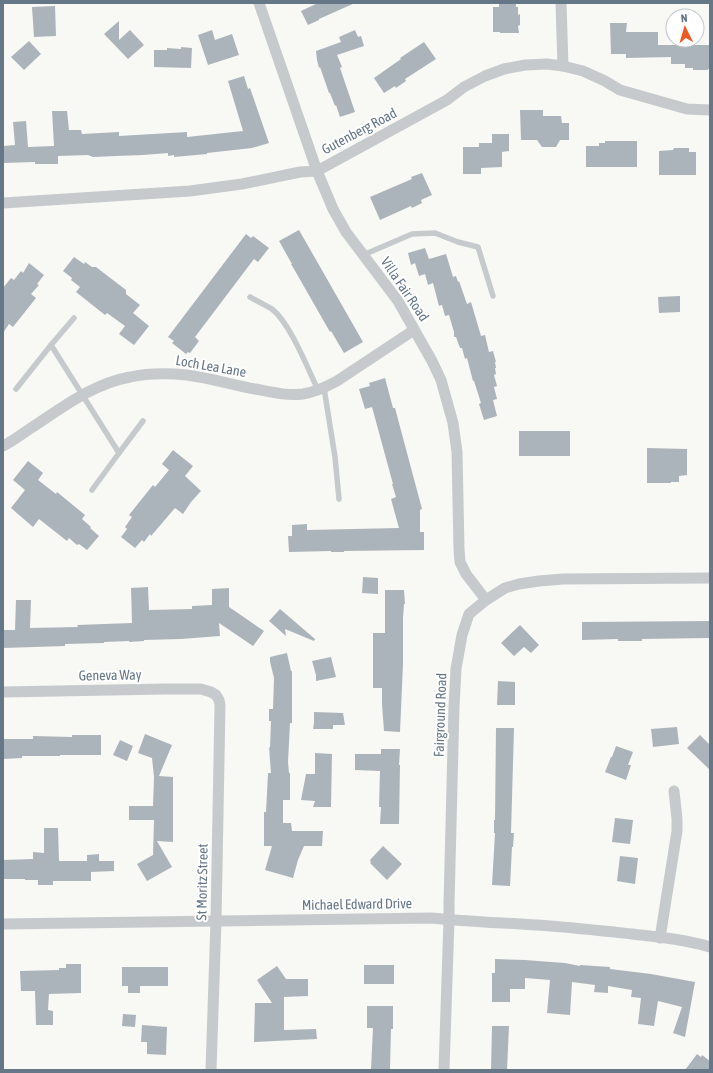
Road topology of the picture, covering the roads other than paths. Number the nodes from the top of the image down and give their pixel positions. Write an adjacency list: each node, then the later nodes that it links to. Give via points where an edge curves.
1 (259, 3): 5 (street, Villa Fair Road)
2 (561, 3): 3 (street)
3 (563, 66): 4 (street, Gutenberg Road, via 583,71 620,90 688,109); 5 (street, Gutenberg Road, via 525,65 485,76 448,100)
4 (710, 110)
5 (317, 170): 6 (street, Gutenberg Road, via 190,191); 7 (street, Villa Fair Road, via 333,209)
6 (3, 203)
7 (362, 256): 8 (lane, via 412,234 435,233 478,247); 11 (street, Villa Fair Road, via 398,302)
8 (492, 296)
9 (250, 297): 14 (lane, via 273,310 284,323)
10 (74, 318): 12 (lane)
11 (414, 330): 14 (street, Loch Lea Lane); 22 (street, Villa Fair Road, via 441,380 453,423 457,452 460,562)
12 (51, 345): 13 (lane); 15 (lane)
13 (16, 389)
14 (321, 389): 15 (street, Loch Lea Lane, via 303,394 283,395 187,375 164,374 114,380); 20 (lane, via 335,457)
15 (82, 395): 17 (street, Loch Lea Lane); 18 (lane)
16 (143, 421): 18 (lane)
17 (3, 446)
18 (119, 453): 19 (lane)
19 (92, 490)
20 (339, 500)
21 (710, 578): 22 (street, Fairground Road, via 539,581 505,588)
22 (486, 600): 26 (street, Fairground Road, via 469,614 456,669)
23 (3, 692): 24 (street, Geneva Way, via 201,689)
24 (216, 695): 27 (street, St Moritz Street, via 220,705)
25 (674, 791): 29 (street, via 677,831)
26 (449, 920): 27 (street, Michael Edward Drive, via 431,918); 29 (street, Michael Edward Drive, via 550,926); 32 (street, Fairground Road)
27 (216, 922): 28 (street, Michael Edward Drive); 31 (street, St Moritz Street)
28 (3, 924)
29 (660, 938): 30 (street, Michael Edward Drive)
30 (710, 947)
31 (211, 1070)
32 (444, 1070)

